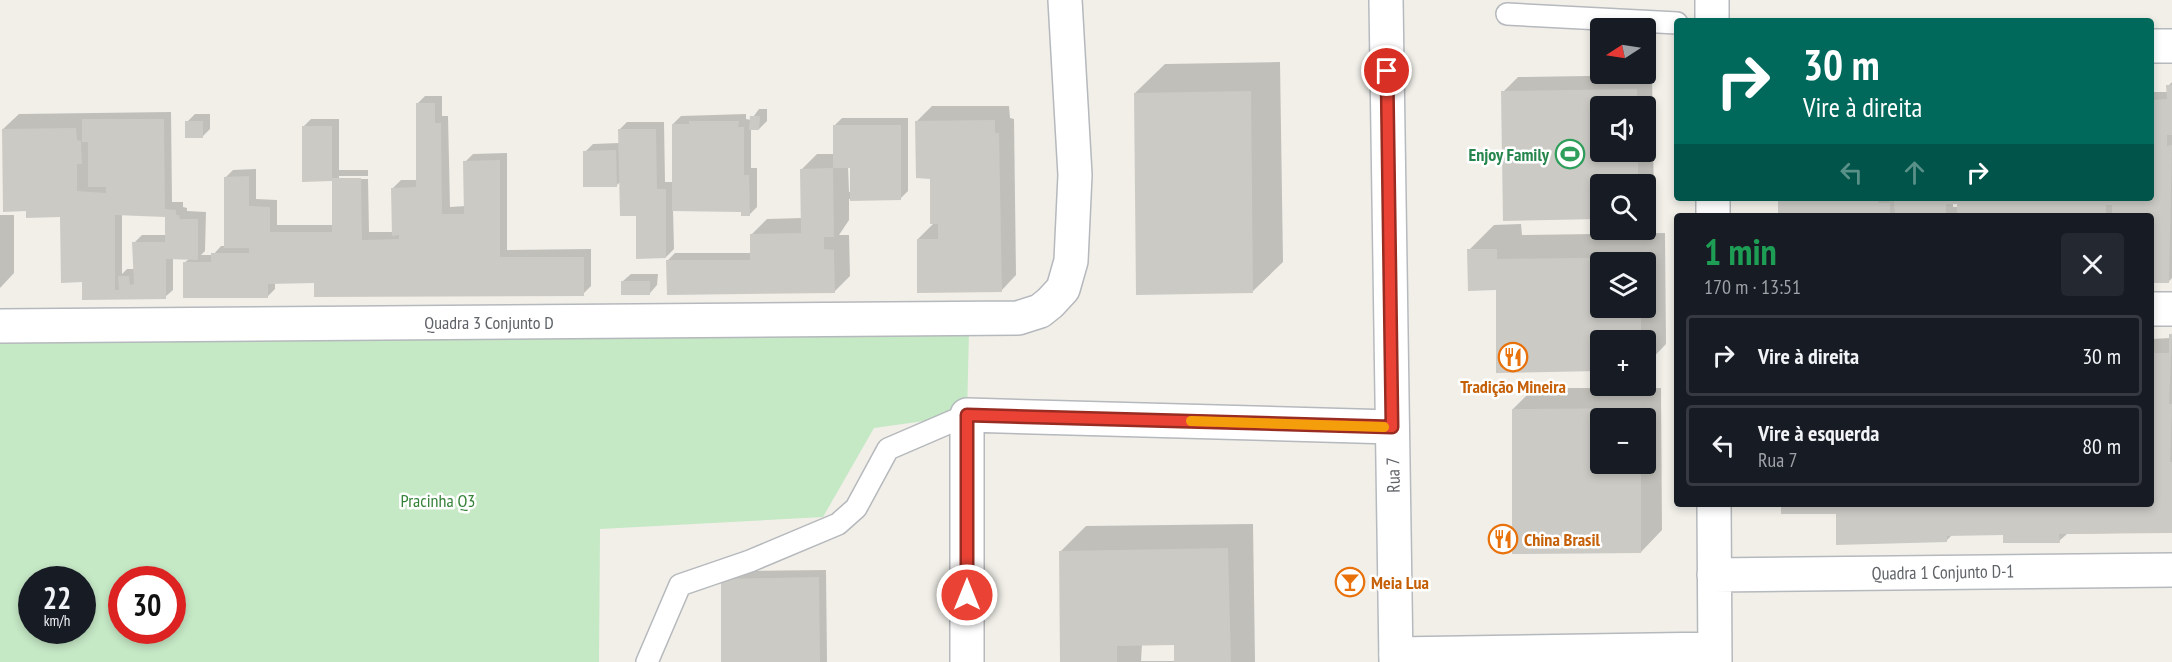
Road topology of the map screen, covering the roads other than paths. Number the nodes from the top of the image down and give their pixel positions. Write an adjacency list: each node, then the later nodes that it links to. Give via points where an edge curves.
1 (1065, 0): 11 (street, Quadra 3 Conjunto D, via 1075,175 1071,261 1063,289 1040,311 1018,318)
2 (1386, 0): 13 (street, Rua 7)
3 (1712, 0): 5 (street)
4 (1507, 14): 6 (lane)
5 (1712, 18)
6 (1674, 23)
7 (2154, 46): 8 (street)
8 (2172, 46)
9 (2154, 309): 10 (street)
10 (2172, 309)
11 (0, 326)
12 (967, 415): 13 (street); 19 (lane, via 888,449 856,508 838,524 680,585); 20 (street)
13 (1392, 427): 18 (street, Rua 7)
14 (1714, 507): 16 (street)
15 (2172, 570): 16 (street, Quadra 1 Conjunto D-1)
16 (1714, 575): 17 (street)
17 (1715, 656): 18 (street)
18 (1396, 658)
19 (648, 662)
20 (967, 662)

